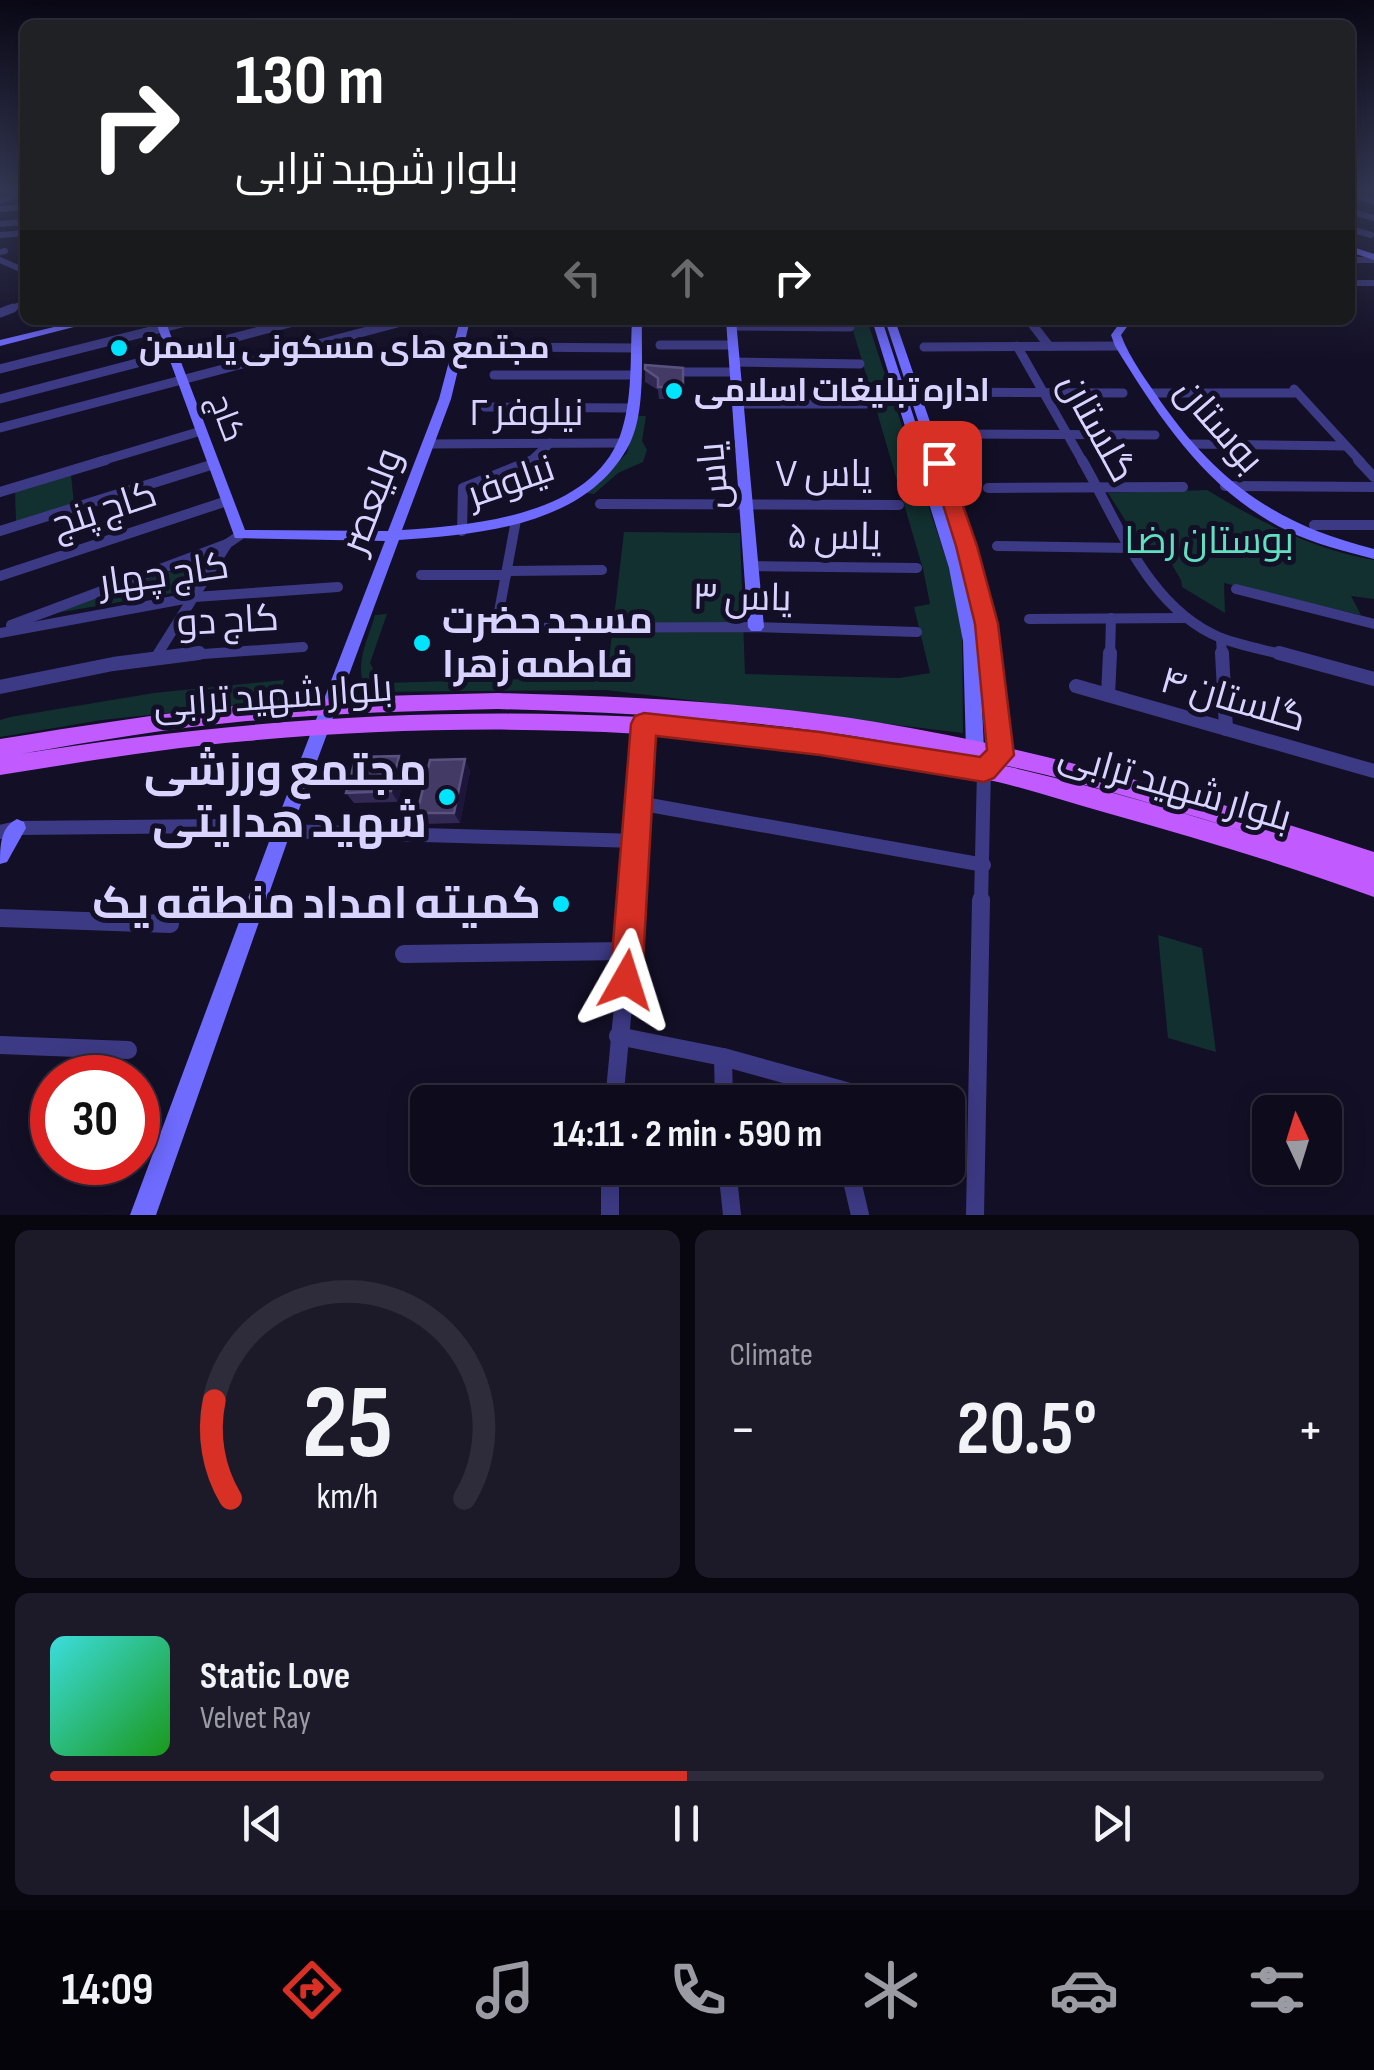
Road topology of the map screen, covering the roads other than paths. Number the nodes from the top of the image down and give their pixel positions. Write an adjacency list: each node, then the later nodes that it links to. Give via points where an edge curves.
1 (57, 325): 16 (street)
2 (72, 325): 16 (street)
3 (158, 325): 28 (street)
4 (162, 325): 25 (street, کاج)
5 (282, 325): 25 (street)
6 (389, 325): 32 (street)
7 (464, 325): 49 (street, ولیعصر)
8 (637, 325): 24 (street, نیلوفر)
9 (731, 325): 17 (street, یاس)
10 (802, 325): 15 (street)
11 (879, 325): 44 (street)
12 (892, 325): 44 (street)
13 (1033, 325): 20 (street)
14 (1122, 325): 21 (street)
15 (850, 327)
16 (0, 340)
17 (733, 344): 18 (street); 27 (street, یاس)
18 (660, 345)
19 (1017, 346): 20 (street); 23 (street); 34 (street, گلستان)
20 (1048, 346): 21 (street)
21 (1120, 346): 36 (street, بوستان)
22 (503, 347): 24 (street)
23 (924, 347)
24 (636, 348): 30 (street, نیلوفر)
25 (172, 354): 32 (street, کاج); 37 (street)
26 (860, 364): 27 (street)
27 (735, 367): 29 (street); 38 (street, یاس)
28 (0, 369)
29 (655, 372)
30 (633, 375): 31 (street); 41 (street, نیلوفر)
31 (494, 376)
32 (182, 381): 42 (street); 43 (street, کاج)
33 (947, 392): 34 (street)
34 (1043, 392): 35 (street); 45 (street, گلستان)
35 (1123, 393)
36 (1151, 393): 50 (street, بوستان); 51 (street, via 1294,390)
37 (0, 398)
38 (738, 404): 39 (street); 62 (street, یاس)
39 (871, 404)
40 (485, 408): 41 (street)
41 (631, 408): 48 (street, نیلوفر)
42 (0, 428)
43 (201, 431): 52 (street, کاج); 59 (street)
44 (929, 435): 45 (street); 102 (street); 102 (street, via 983,608 993,665)
45 (1067, 435): 46 (street); 58 (street, گلستان)
46 (1155, 435)
47 (550, 443): 48 (street, نیلوفر ۲); 49 (street, نیلوفر ۲); 68 (street, via 520,468 463,488)
48 (624, 443): 64 (street, نیلوفر, via 609,466 573,496)
49 (429, 444): 70 (street, ولیعصر)
50 (1189, 444): 51 (street); 54 (street, بوستان)
51 (1346, 446): 53 (street)
52 (214, 464): 60 (street, کاج); 67 (street)
53 (1374, 476)
54 (1225, 486): 56 (street); 74 (street, بوستان, via 1285,525)
55 (1183, 487): 58 (street)
56 (1374, 487)
57 (988, 488): 58 (street)
58 (1097, 489): 73 (street, گلستان)
59 (0, 492)
60 (228, 500): 69 (street, کاج); 80 (street, کاج پنج)
61 (600, 504): 62 (street, یاس ۷)
62 (746, 504): 63 (street, یاس ۷); 75 (street, یاس)
63 (900, 505)
64 (516, 520): 68 (street, نیلوفر); 78 (street, یاس ۳)
65 (1314, 525): 66 (street)
66 (1374, 525)
67 (0, 531)
68 (462, 531): 70 (street, نیلوفر)
69 (240, 535): 70 (street); 71 (street)
70 (392, 535): 98 (street, ولیعصر)
71 (227, 544): 83 (street); 89 (street)
72 (997, 546): 73 (street)
73 (1130, 548): 85 (street, گلستان, via 1160,597)
74 (1374, 554)
75 (751, 566): 76 (street, یاس ۵); 88 (street, یاس)
76 (917, 568)
77 (602, 570): 78 (street)
78 (507, 573): 79 (street); 88 (street, یاس ۳, via 496,628)
79 (421, 574)
80 (0, 576)
81 (338, 587): 83 (street, کاج چهار)
82 (1236, 589): 87 (street)
83 (194, 596): 89 (street, کاج چهار); 93 (street)
84 (1111, 618): 85 (street); 86 (street); 97 (street)
85 (1185, 618): 91 (street, گلستان)
86 (1029, 619)
87 (1374, 624)
88 (756, 627): 90 (street, یاس ۳)
89 (0, 631)
90 (917, 632)
91 (1220, 638): 94 (street, گلستان); 100 (street)
92 (302, 646): 93 (street, کاج دو)
93 (157, 655): 96 (street, کاج دو)
94 (1374, 679)
95 (1076, 686): 97 (street, گلستان ۴)
96 (0, 687)
97 (1108, 695): 100 (street, گلستان ۴)
98 (329, 714): 99 (main road, بلوار شهید ترابی); 101 (main road, بلوار شهید ترابی, via 174,720); 102 (main road, بلوار شهید ترابی, via 575,703 662,708 824,726); 103 (main road, بلوار شهید ترابی); 108 (street, ولیعصر)
99 (644, 724): 102 (main road, بلوار شهید ترابی); 105 (street)
100 (1226, 729): 104 (street, گلستان ۴)
101 (0, 748)
102 (987, 758): 111 (main road, بلوار شهید ترابی, via 1213,812); 112 (street); 113 (main road, بلوار شهید ترابی)
103 (0, 766)
104 (1374, 771)
105 (638, 803): 109 (street); 112 (street)
106 (222, 826): 107 (street)
107 (8, 830): 110 (street)
108 (282, 831): 109 (street); 128 (street, ولیعصر)
109 (637, 841): 116 (street)
110 (0, 855)
111 (1374, 863)
112 (984, 865): 132 (street)
113 (1374, 885)
114 (0, 918): 115 (street)
115 (170, 924)
116 (630, 952): 117 (street); 118 (street)
117 (404, 954)
118 (618, 1036): 121 (street); 122 (street)
119 (0, 1046): 120 (street)
120 (128, 1050)
121 (723, 1057): 123 (street); 124 (street)
122 (615, 1085)
123 (724, 1085)
124 (807, 1085)
125 (610, 1185): 129 (street)
126 (729, 1185): 130 (street)
127 (853, 1185): 131 (street)
128 (143, 1215)
129 (610, 1215)
130 (732, 1215)
131 (860, 1215)
132 (974, 1215)

